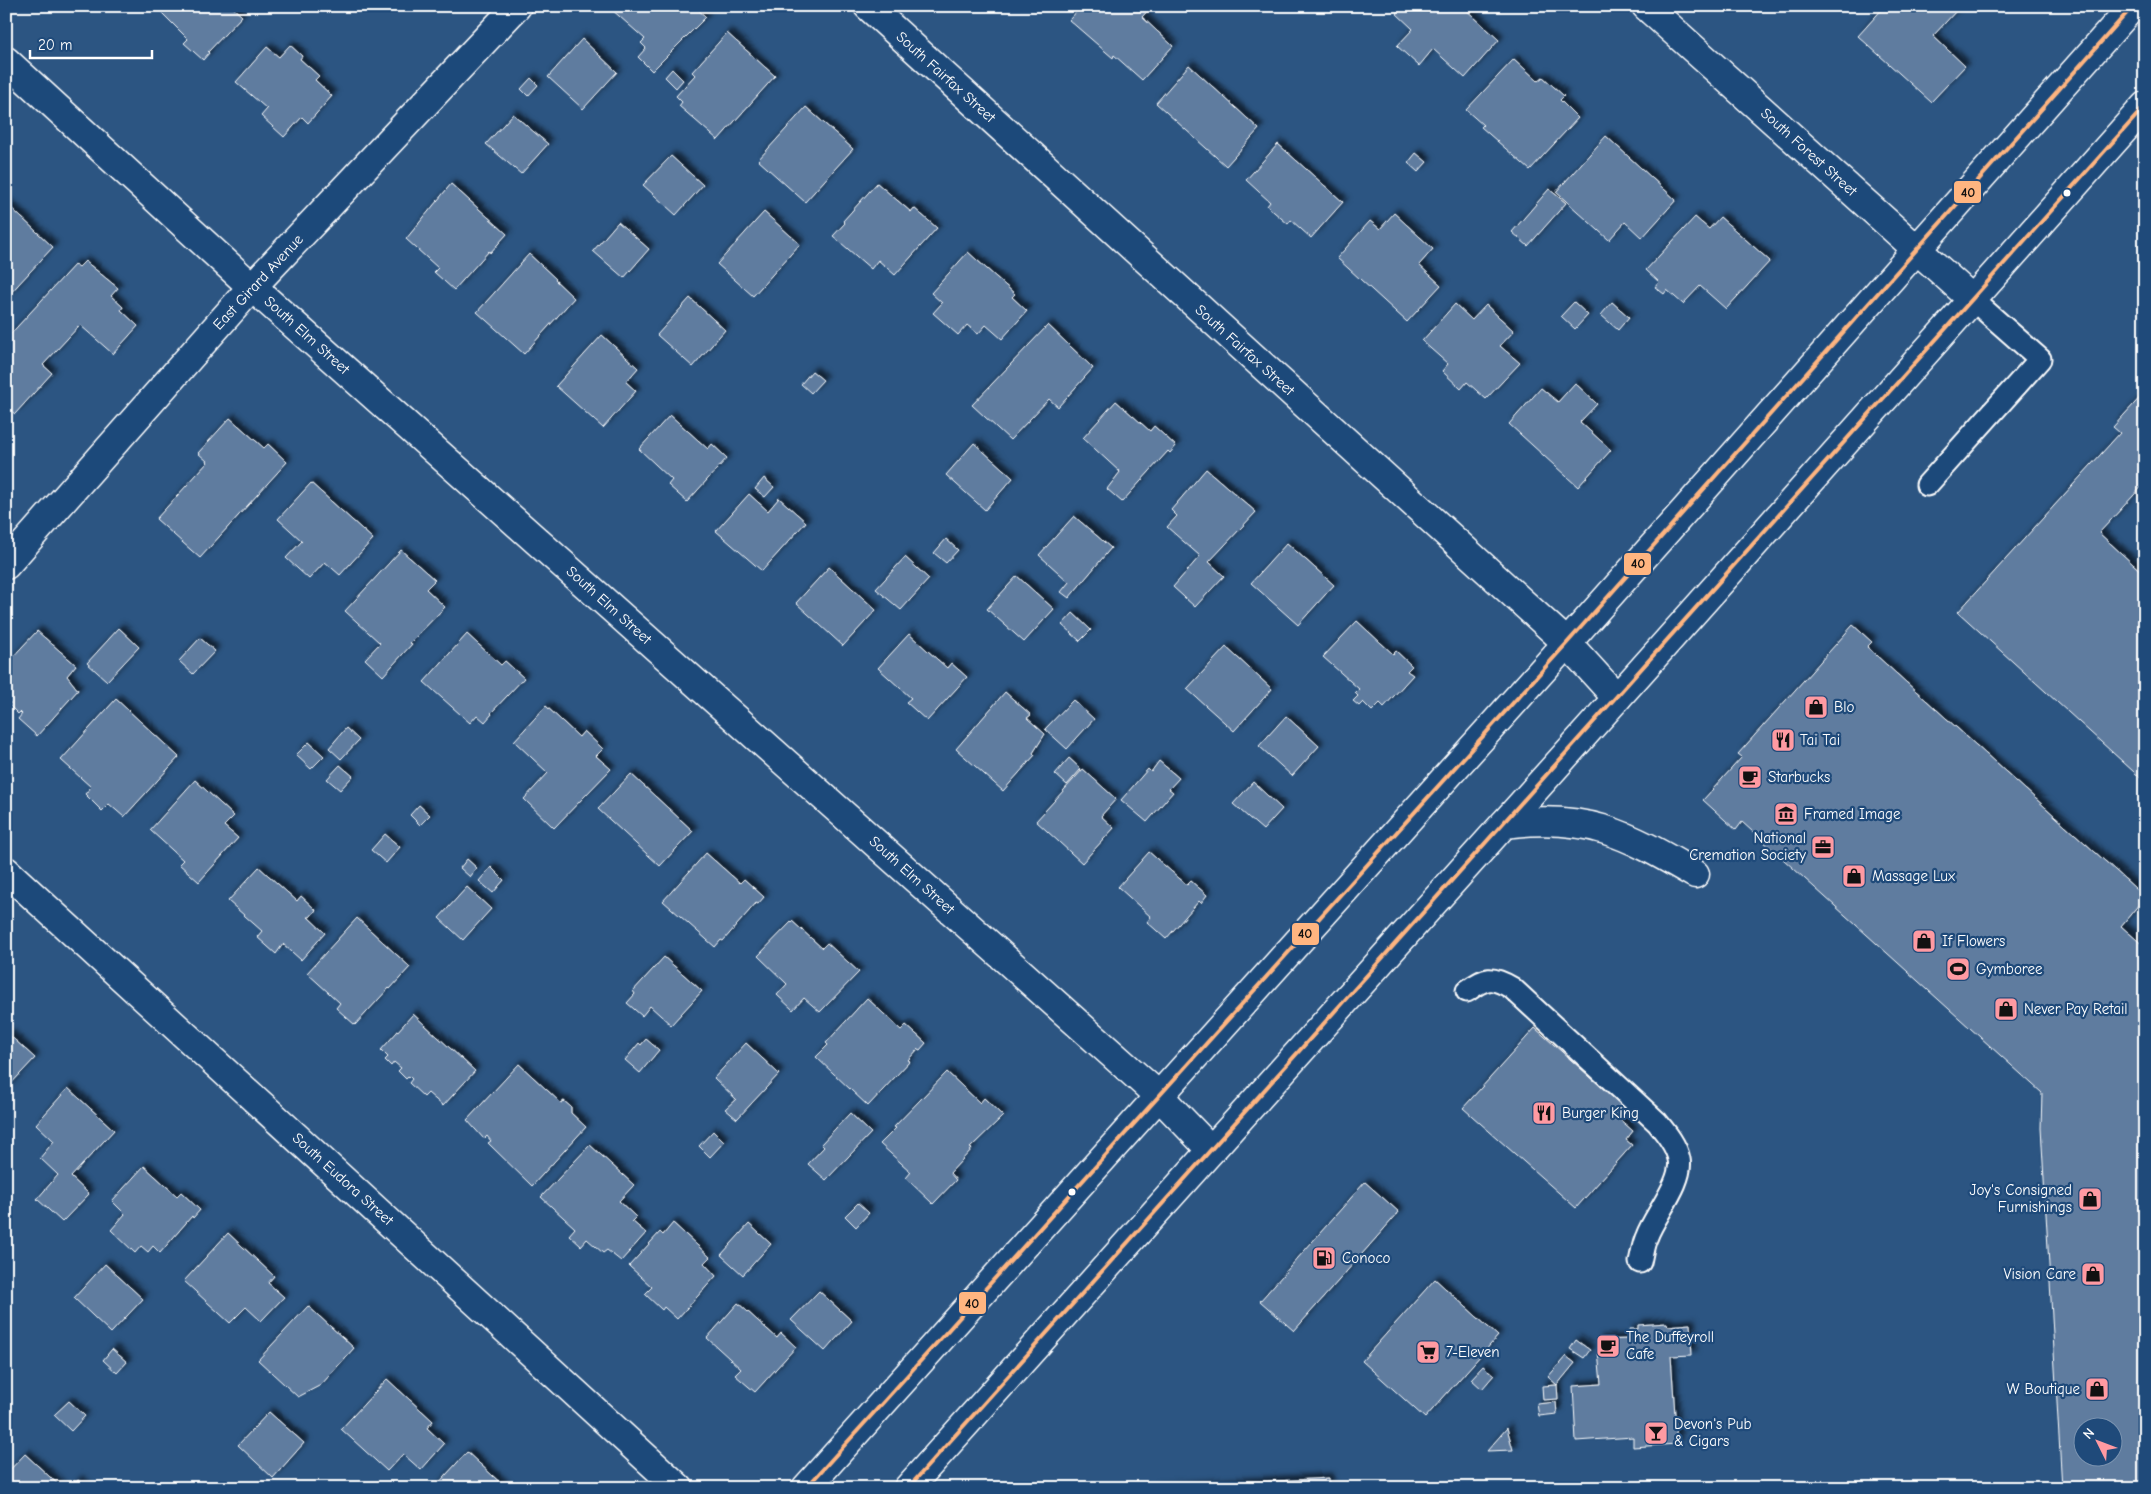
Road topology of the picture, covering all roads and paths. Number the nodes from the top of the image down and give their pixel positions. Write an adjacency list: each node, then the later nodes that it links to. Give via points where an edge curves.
1 (517, 6): 8 (main road, East Girard Avenue)
2 (868, 6): 12 (main road, South Fairfax Street)
3 (1646, 6): 7 (main road, South Forest Street)
4 (2133, 6): 7 (main road)
5 (6, 61): 8 (main road, South Elm Street)
6 (2145, 106): 9 (main road)
7 (1918, 249): 9 (main road, South Forest Street); 12 (main road)
8 (252, 286): 11 (main road, East Girard Avenue); 18 (main road, South Elm Street)
9 (1972, 299): 10 (lane, via 2040,359); 13 (main road)
10 (1926, 485)
11 (6, 565)
12 (1567, 643): 13 (main road, South Fairfax Street); 18 (main road)
13 (1617, 698): 14 (main road)
14 (1504, 824): 16 (main road, via 1536,820 1589,824 1646,845); 19 (main road)
15 (6, 871): 21 (main road, South Eudora Street)
16 (1695, 874)
17 (1467, 991): 20 (lane, via 1478,982 1490,979 1512,988 1658,1122 1670,1138 1680,1160 1678,1172 1665,1204 1646,1236)
18 (1159, 1096): 19 (main road, South Elm Street); 22 (main road)
19 (1211, 1150): 23 (main road)
20 (1640, 1262)
21 (680, 1488)
22 (806, 1488)
23 (908, 1488)

